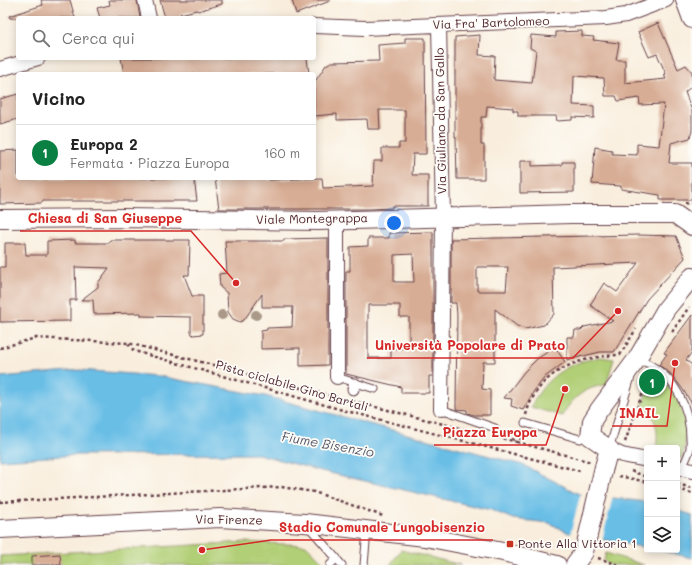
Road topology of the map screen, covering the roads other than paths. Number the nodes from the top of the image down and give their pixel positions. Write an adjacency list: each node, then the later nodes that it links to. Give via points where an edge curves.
1 (145, 0): 4 (street)
2 (666, 0): 6 (street, Via Fra' Bartolomeo, via 626,15 606,18)
3 (685, 0): 5 (street)
4 (149, 16)
5 (692, 19)
6 (439, 25): 7 (street, Via Fra' Bartolomeo, via 365,28); 10 (street, Via Giuliano da San Gallo)
7 (316, 26)
8 (31, 60): 9 (street)
9 (0, 69)
10 (443, 217): 12 (street, Viale Montegrappa); 13 (street, Viale Montegrappa, via 675,214); 20 (street, Via Giuliano da San Gallo)
11 (0, 219): 12 (street, Viale Montegrappa)
12 (337, 220): 18 (street)
13 (692, 226)
14 (692, 277): 16 (street)
15 (692, 288): 16 (lane)
16 (666, 310): 17 (street, via 644,330)
17 (645, 363): 23 (street, via 596,414); 24 (lane); 26 (lane, via 668,378 685,402 690,416 690,449)
18 (337, 377): 19 (lane, via 354,386)
19 (375, 389)
20 (441, 409): 22 (lane)
21 (525, 423): 23 (lane)
22 (495, 428)
23 (585, 438): 24 (street); 27 (street, via 597,461)
24 (615, 452): 25 (street); 27 (street, bridge)
25 (644, 459)
26 (684, 469)
27 (595, 503): 33 (street, bridge)
28 (305, 523): 29 (street, Via Firenze, via 220,518); 30 (street, Via Firenze); 32 (lane)
29 (0, 529)
30 (367, 530): 31 (street, Via Firenze, via 425,537); 36 (lane)
31 (503, 552): 37 (street, Via Firenze); 38 (street, Via Firenze)
32 (337, 558): 34 (lane); 35 (lane)
33 (582, 561)
34 (330, 565)
35 (342, 565)
36 (364, 565)
37 (524, 565)
38 (557, 565)

